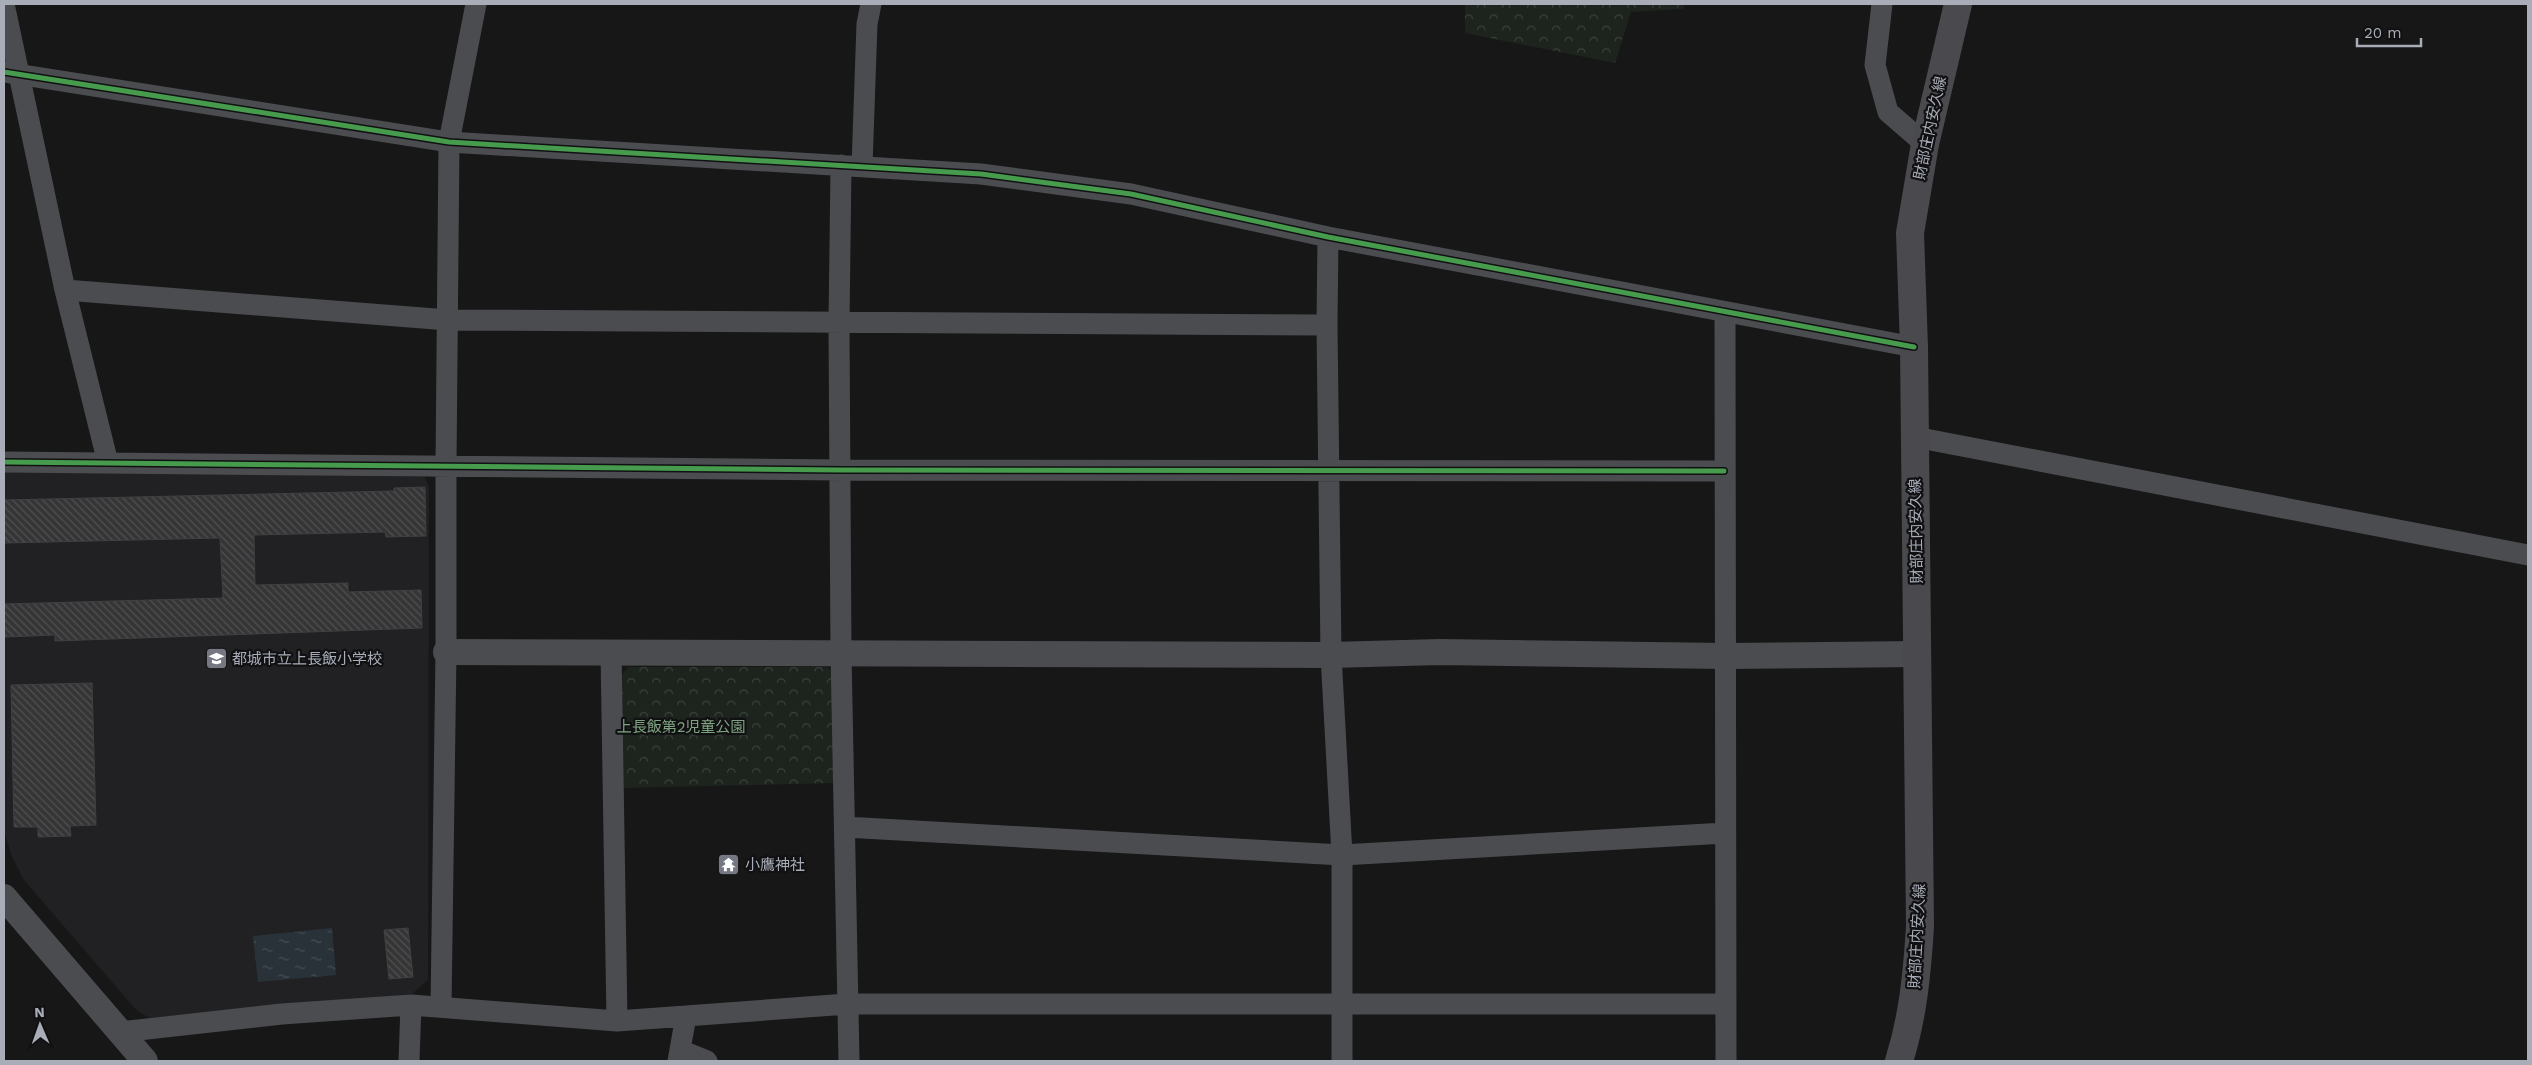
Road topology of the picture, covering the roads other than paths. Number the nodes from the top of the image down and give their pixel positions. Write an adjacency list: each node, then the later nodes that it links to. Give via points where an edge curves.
1 (4, 4): 6 (street)
2 (476, 4): 7 (street)
3 (871, 4): 9 (street)
4 (1882, 4): 8 (street, via 1875,65 1888,112)
5 (1958, 4): 8 (main road, 財部庄内安久線)
6 (11, 73): 7 (street); 11 (street)
7 (450, 142): 9 (street); 13 (street)
8 (1925, 144): 16 (main road, 財部庄内安久線, via 1910,233)
9 (852, 165): 10 (street, via 981,174 1132,194); 14 (street)
10 (1328, 237): 12 (street); 15 (street)
11 (65, 290): 13 (street); 19 (street)
12 (1725, 313): 16 (street); 23 (street)
13 (448, 320): 14 (street); 20 (street)
14 (839, 324): 15 (street); 21 (street)
15 (1327, 325): 22 (street)
16 (1914, 347): 17 (main road, 財部庄内安久線)
17 (1915, 437): 24 (street); 29 (main road, 財部庄内安久線)
18 (4, 462): 19 (street)
19 (108, 463): 20 (street)
20 (446, 466): 21 (street); 26 (street)
21 (841, 470): 22 (street); 27 (street)
22 (1330, 470): 23 (street); 28 (street)
23 (1724, 471): 30 (street)
24 (2528, 556)
25 (610, 651): 26 (street); 27 (street); 41 (street)
26 (446, 652): 39 (street)
27 (841, 653): 28 (street); 31 (street)
28 (1331, 654): 30 (street, via 1440,652); 33 (street)
29 (1918, 654): 30 (street); 50 (main road, 財部庄内安久線, via 1920,928 1915,990)
30 (1724, 656): 32 (street)
31 (845, 827): 33 (street); 35 (street)
32 (1725, 833): 33 (street); 36 (street)
33 (1342, 855): 38 (street)
34 (4, 897): 42 (street)
35 (847, 1004): 38 (street); 40 (street); 47 (street)
36 (1726, 1004): 38 (street); 49 (street)
37 (411, 1005): 39 (street); 42 (street, via 282,1014); 45 (street)
38 (1343, 1006): 48 (street)
39 (441, 1007): 41 (street)
40 (686, 1016): 41 (street); 43 (street)
41 (616, 1021)
42 (120, 1032): 44 (street)
43 (679, 1055): 46 (street)
44 (145, 1061)
45 (409, 1061)
46 (706, 1061)
47 (848, 1061)
48 (1342, 1061)
49 (1726, 1061)
50 (1899, 1061)

